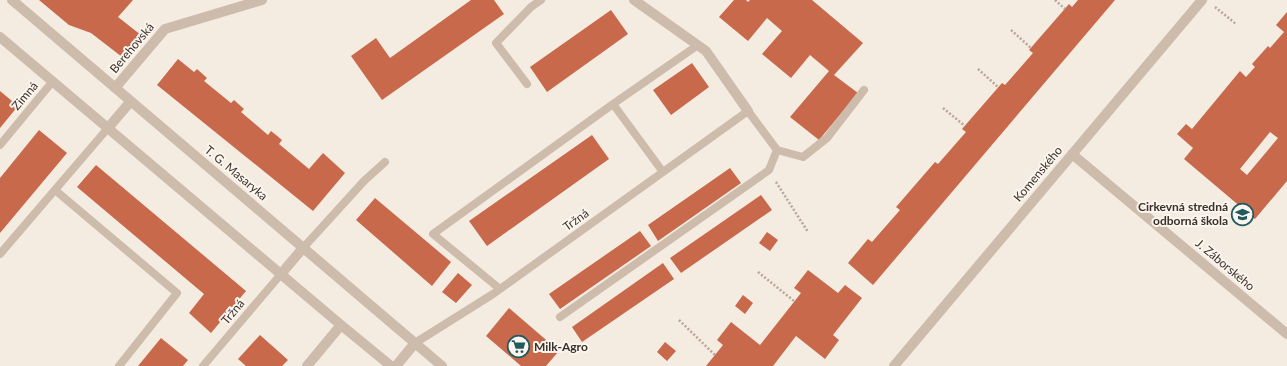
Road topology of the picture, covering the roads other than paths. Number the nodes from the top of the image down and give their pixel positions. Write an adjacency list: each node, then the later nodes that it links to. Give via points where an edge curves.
1 (12, 0): 10 (street, T. G. Masaryka)
2 (262, 0): 10 (street, Berehovská, via 165,29)
3 (541, 0): 9 (lane, via 496,43)
4 (634, 0): 7 (street)
5 (1202, 0): 18 (street, Komenského)
6 (0, 37): 8 (street)
7 (698, 45): 13 (lane); 14 (street, via 706,51)
8 (53, 81): 15 (street); 16 (lane, Zimná)
9 (527, 84)
10 (115, 88): 12 (street, T. G. Masaryka)
11 (864, 90): 17 (lane, via 827,138 803,157)
12 (130, 101): 15 (street); 22 (street, T. G. Masaryka)
13 (613, 104): 20 (lane); 25 (lane, via 433,234)
14 (748, 111): 17 (lane); 20 (lane, Tržná)
15 (108, 128): 21 (lane); 24 (street)
16 (0, 145)
17 (778, 150): 26 (lane, via 769,170)
18 (1072, 154): 28 (street, J. Záborského); 36 (street, Komenského)
19 (385, 162): 22 (lane, via 364,181)
20 (663, 172): 25 (lane, Tržná)
21 (55, 190): 23 (lane); 30 (lane, via 177,293)
22 (303, 248): 24 (street); 29 (street, T. G. Masaryka)
23 (0, 254)
24 (280, 274): 27 (street); 31 (lane, Tržná)
25 (500, 289): 29 (lane, Tržná)
26 (560, 317)
27 (341, 325): 32 (street); 33 (street)
28 (1287, 334)
29 (415, 343): 34 (street); 35 (street, T. G. Masaryka)
30 (119, 366)
31 (203, 366)
32 (307, 366)
33 (390, 366)
34 (396, 366)
35 (442, 366)
36 (894, 366)

